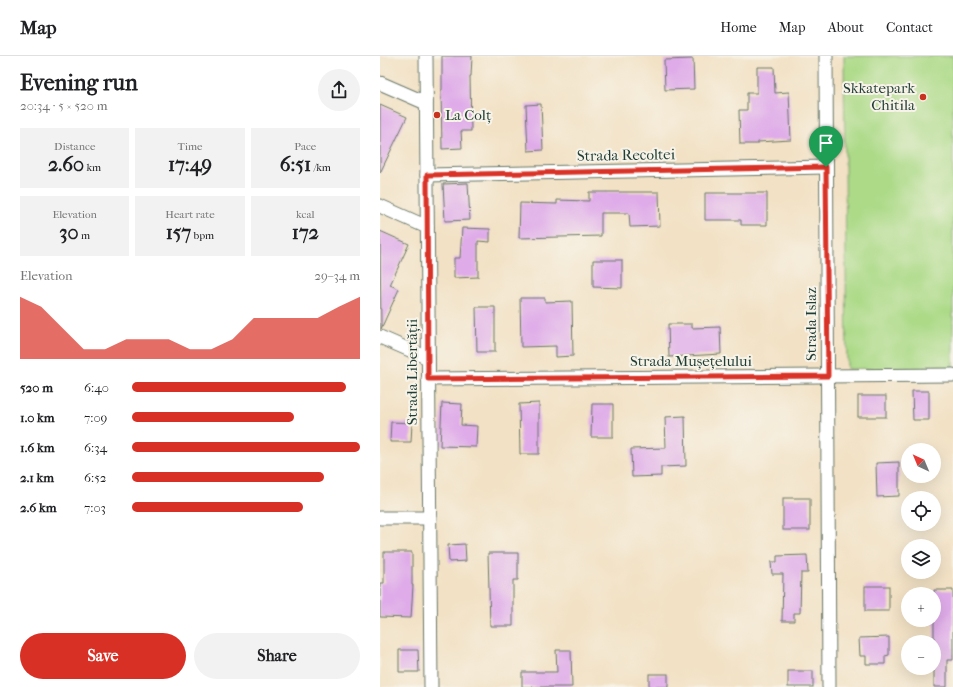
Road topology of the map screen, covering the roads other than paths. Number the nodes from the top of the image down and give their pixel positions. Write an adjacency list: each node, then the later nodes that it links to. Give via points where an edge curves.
1 (426, 56): 4 (street, Strada Libertății)
2 (826, 56): 5 (street, Strada Islaz)
3 (380, 83): 4 (street)
4 (426, 103): 6 (street, Strada Libertății)
5 (826, 167): 6 (street, Strada Recoltei); 12 (street, Strada Islaz)
6 (427, 175): 8 (street, Strada Libertății)
7 (380, 206): 8 (street)
8 (427, 227): 10 (street, Strada Libertății)
9 (380, 337): 10 (street)
10 (428, 358): 13 (street, Strada Libertății)
11 (953, 375): 12 (street, Strada Mușețelului)
12 (828, 376): 13 (street, Strada Mușețelului); 17 (street, Strada Islaz)
13 (428, 379): 15 (street, Strada Libertății)
14 (380, 518): 15 (street)
15 (430, 518): 16 (street, Strada Libertății)
16 (431, 687)
17 (829, 687)

